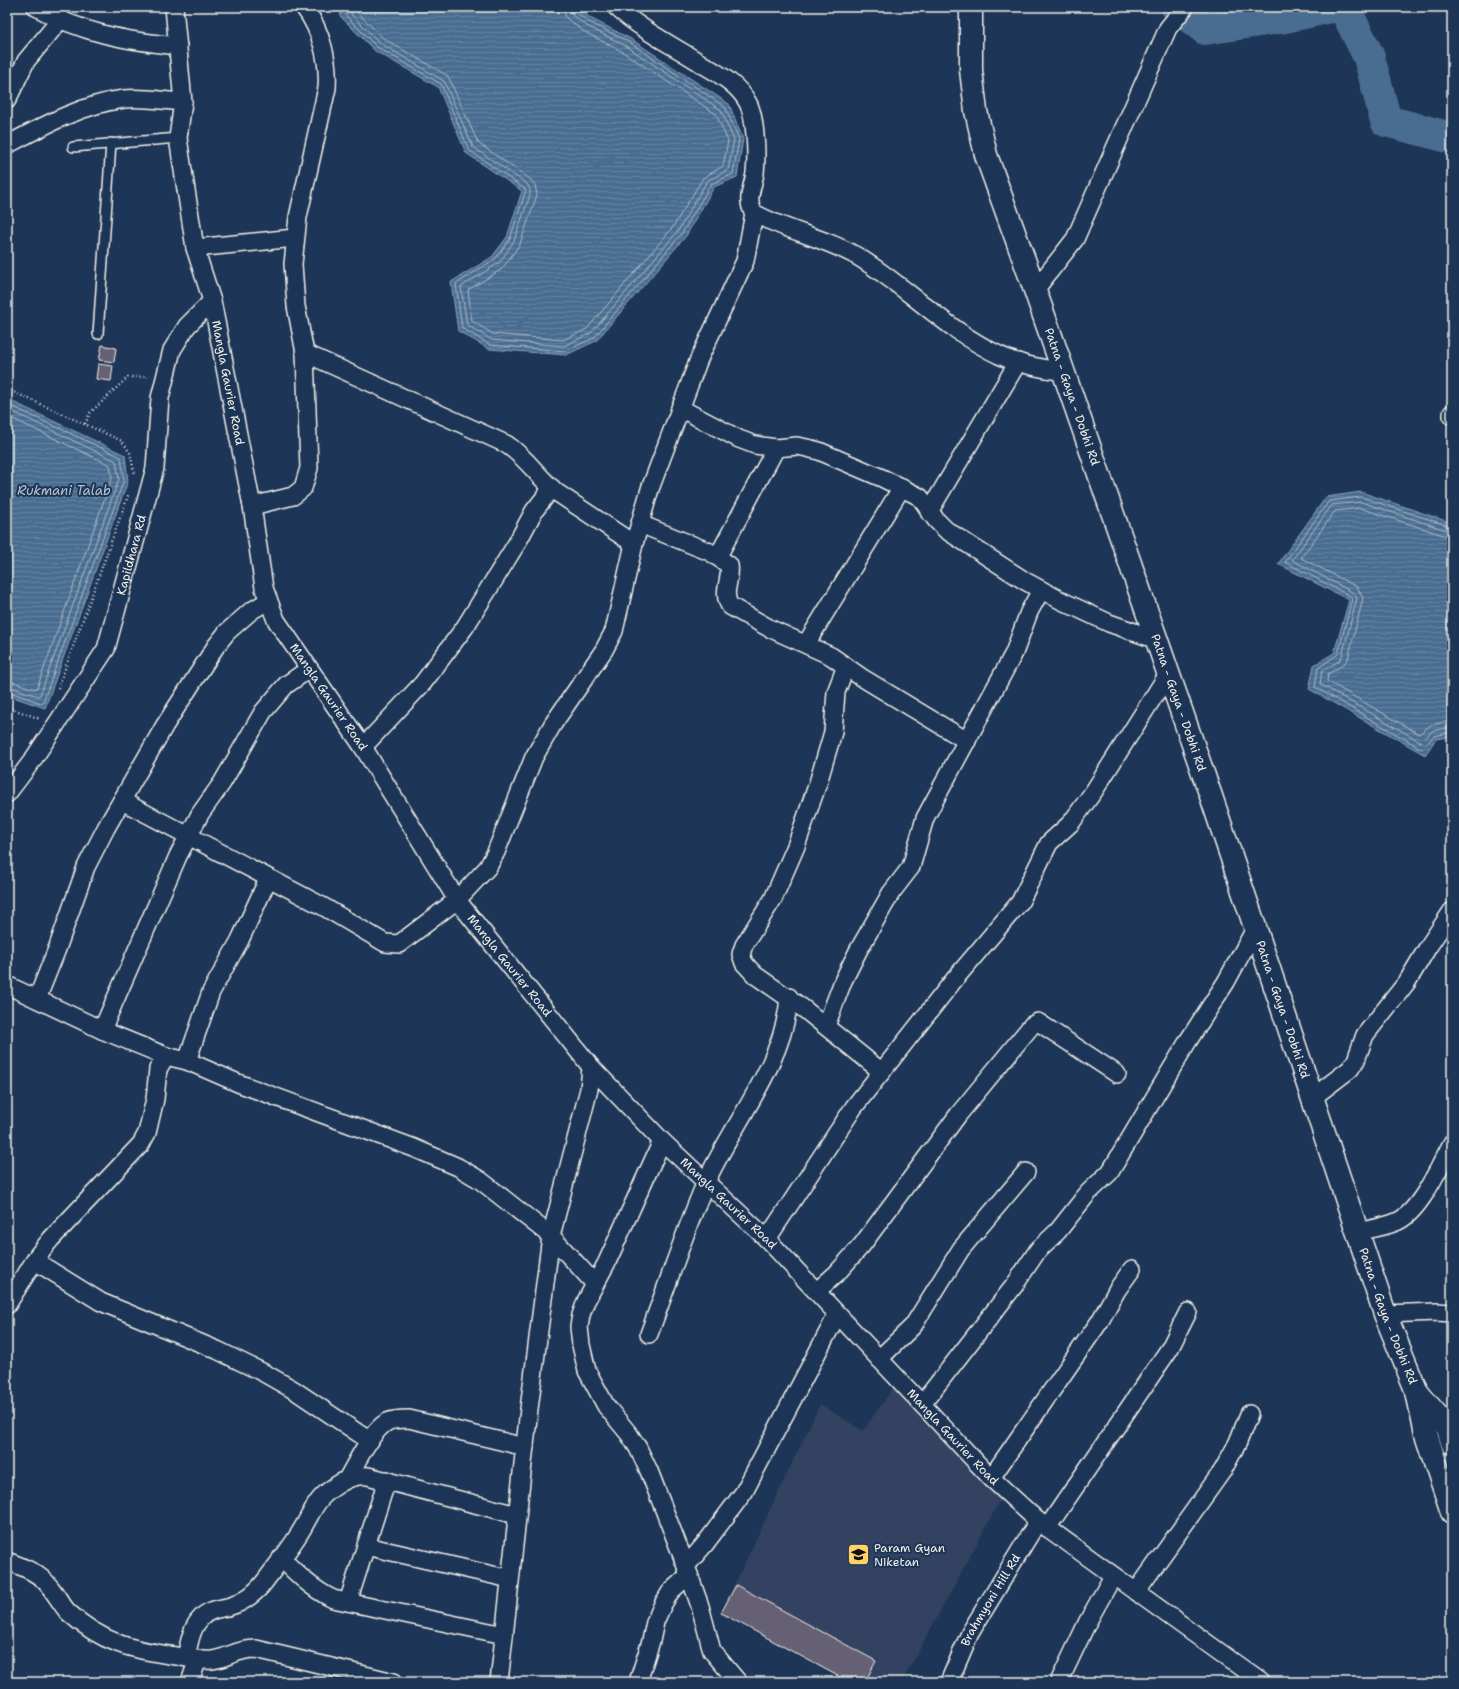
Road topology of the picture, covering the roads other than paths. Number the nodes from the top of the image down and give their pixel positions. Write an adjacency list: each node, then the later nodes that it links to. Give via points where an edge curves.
1 (36, 7): 7 (street)
2 (174, 7): 8 (street, Mangla Gaurier Road)
3 (304, 7): 16 (street, via 322,42 328,73)
4 (616, 7): 15 (street, via 635,22 730,82 748,104 752,116 756,155 749,206)
5 (971, 7): 18 (main road, Patna - Gaya - Dobhi Rd, via 971,70 976,111 986,155)
6 (1185, 7): 18 (street, via 1172,20 1075,239)
7 (60, 20): 8 (street, via 88,31 123,40); 9 (street, via 26,61)
8 (178, 46): 10 (street, Mangla Gaurier Road)
9 (7, 100)
10 (183, 102): 11 (street, Mangla Gaurier Road); 13 (street, via 125,99 111,102 54,121)
11 (178, 138): 12 (lane); 17 (street, Mangla Gaurier Road)
12 (111, 143): 14 (lane); 20 (lane)
13 (7, 145)
14 (73, 147)
15 (754, 213): 22 (street, via 851,253 903,288 980,346); 24 (street, via 745,261 699,360)
16 (295, 238): 17 (street); 21 (street, via 293,283)
17 (195, 248): 19 (street, Mangla Gaurier Road)
18 (1036, 290): 23 (main road, Patna - Gaya - Dobhi Rd)
19 (212, 301): 28 (street, Mangla Gaurier Road); 42 (street, Kapildhara Rd, via 187,326 172,350 160,398 155,468 106,649 32,761)
20 (98, 334)
21 (305, 353): 27 (street, via 506,444 524,457); 28 (street, via 309,468 303,488 293,496)
22 (1018, 362): 23 (street); 29 (street)
23 (1063, 372): 35 (main road, Patna - Gaya - Dobhi Rd)
24 (680, 408): 25 (street, via 739,439 755,445); 30 (street, via 652,482)
25 (776, 448): 26 (street, via 797,446 819,451); 32 (street)
26 (902, 487): 29 (street, via 920,497); 36 (street)
27 (552, 488): 31 (street); 41 (street, via 534,511 465,627 423,683)
28 (252, 506): 34 (street, Mangla Gaurier Road)
29 (930, 512): 33 (street, via 946,530)
30 (640, 524): 31 (street); 32 (street)
31 (634, 544): 46 (street, via 614,631 534,757 488,867)
32 (718, 556): 36 (street, via 729,565 725,591 730,606 769,628)
33 (1041, 590): 35 (street, via 1109,623); 40 (street, via 1029,612 1014,653)
34 (268, 601): 38 (street, Mangla Gaurier Road, via 276,620); 43 (street, via 240,620 216,646 165,725)
35 (1157, 640): 39 (main road, Patna - Gaya - Dobhi Rd)
36 (806, 644): 37 (street)
37 (846, 666): 40 (street); 50 (street, via 836,692 833,732 796,846 773,899 741,954 744,963 755,975)
38 (310, 669): 41 (street, Mangla Gaurier Road); 44 (street, via 286,685 263,712)
39 (1168, 674): 48 (main road, Patna - Gaya - Dobhi Rd); 57 (street, via 1094,791 1071,823 1049,842 1020,902 954,980)
40 (967, 741): 52 (street, via 925,818 911,867 888,898 858,951 843,981)
41 (363, 747): 46 (street, Mangla Gaurier Road)
42 (7, 794)
43 (122, 801): 44 (street); 51 (street, via 86,867)
44 (188, 835): 45 (street); 53 (street)
45 (268, 879): 46 (street, via 324,907 376,938 392,944 399,944); 55 (street, via 240,940 211,992)
46 (458, 900): 56 (street, Mangla Gaurier Road)
47 (1452, 912): 59 (street, via 1407,982 1365,1035 1350,1069)
48 (1255, 930): 59 (main road, Patna - Gaya - Dobhi Rd); 79 (street, via 1110,1172 1038,1250 1014,1286)
49 (7, 985): 51 (street)
50 (789, 998): 52 (street); 63 (street, via 788,1016 770,1062)
51 (37, 999): 53 (street)
52 (826, 1026): 57 (street)
53 (102, 1030): 54 (street)
54 (166, 1056): 55 (street); 67 (street, via 158,1069 155,1099 147,1134 141,1144 51,1239)
55 (187, 1061): 65 (street, via 238,1083 452,1164 480,1180)
56 (591, 1067): 60 (street, Mangla Gaurier Road); 65 (street, via 588,1089)
57 (882, 1072): 66 (street, via 854,1107)
58 (1117, 1074): 70 (street, via 1046,1026 1038,1022 1032,1025 958,1115 862,1245)
59 (1312, 1098): 64 (main road, Patna - Gaya - Dobhi Rd)
60 (662, 1141): 63 (street, Mangla Gaurier Road); 69 (street)
61 (1452, 1143): 64 (street, via 1424,1193 1406,1216 1397,1222)
62 (1026, 1172): 77 (street, via 958,1253 913,1326)
63 (706, 1182): 66 (street, Mangla Gaurier Road); 76 (street)
64 (1357, 1232): 74 (main road, Patna - Gaya - Dobhi Rd)
65 (551, 1236): 69 (street); 83 (street)
66 (767, 1239): 70 (street, Mangla Gaurier Road)
67 (35, 1261): 71 (street); 81 (street, via 101,1302 217,1350 264,1373)
68 (1132, 1269): 84 (street, via 1100,1321)
69 (596, 1284): 93 (street, via 581,1315 579,1327 587,1371 606,1406 638,1448)
70 (817, 1291): 75 (street, Mangla Gaurier Road)
71 (7, 1305)
72 (1451, 1311): 74 (street)
73 (1188, 1312): 89 (street, Brahmyoni Hill Rd, via 1170,1348)
74 (1385, 1314): 78 (main road, Patna - Gaya - Dobhi Rd)
75 (837, 1315): 77 (street, Mangla Gaurier Road); 93 (street, via 744,1492)
76 (649, 1334)
77 (879, 1359): 79 (street, Mangla Gaurier Road)
78 (1417, 1392): 82 (main road, Patna - Gaya - Dobhi Rd, via 1447,1427); 87 (main road, Patna - Gaya - Dobhi Rd, via 1427,1438)
79 (922, 1404): 84 (street, Mangla Gaurier Road)
80 (1249, 1414): 96 (street, via 1223,1470)
81 (370, 1441): 83 (street, via 386,1422 409,1419); 85 (street)
82 (1452, 1442)
83 (525, 1447): 88 (street)
84 (992, 1478): 89 (street, Mangla Gaurier Road)
85 (347, 1479): 86 (street, via 359,1475); 91 (street, via 325,1492 315,1504 299,1535)
86 (387, 1480): 88 (street); 90 (street)
87 (1452, 1512)
88 (517, 1515): 95 (street)
89 (1042, 1524): 94 (street, Mangla Gaurier Road); 105 (street, Brahmyoni Hill Rd, via 970,1633)
90 (366, 1546): 95 (street); 97 (street)
91 (281, 1558): 97 (street, via 319,1593); 99 (street, via 264,1582 247,1599 233,1606 207,1612 199,1619 193,1630)
92 (7, 1561): 99 (street, via 40,1577 68,1612 97,1634 130,1648)
93 (687, 1570): 103 (street, via 663,1604 655,1622); 104 (street, via 712,1651)
94 (1113, 1576): 96 (street, Mangla Gaurier Road); 106 (street)
95 (510, 1578): 98 (street)
96 (1136, 1592): 107 (street, Mangla Gaurier Road)
97 (348, 1602): 98 (street)
98 (504, 1635): 102 (street)
99 (192, 1658): 100 (street); 101 (street, via 213,1660 244,1649 256,1649)
100 (190, 1682)
101 (394, 1682)
102 (499, 1682)
103 (638, 1682)
104 (738, 1682)
105 (949, 1682)
106 (1059, 1682)
107 (1261, 1682)

